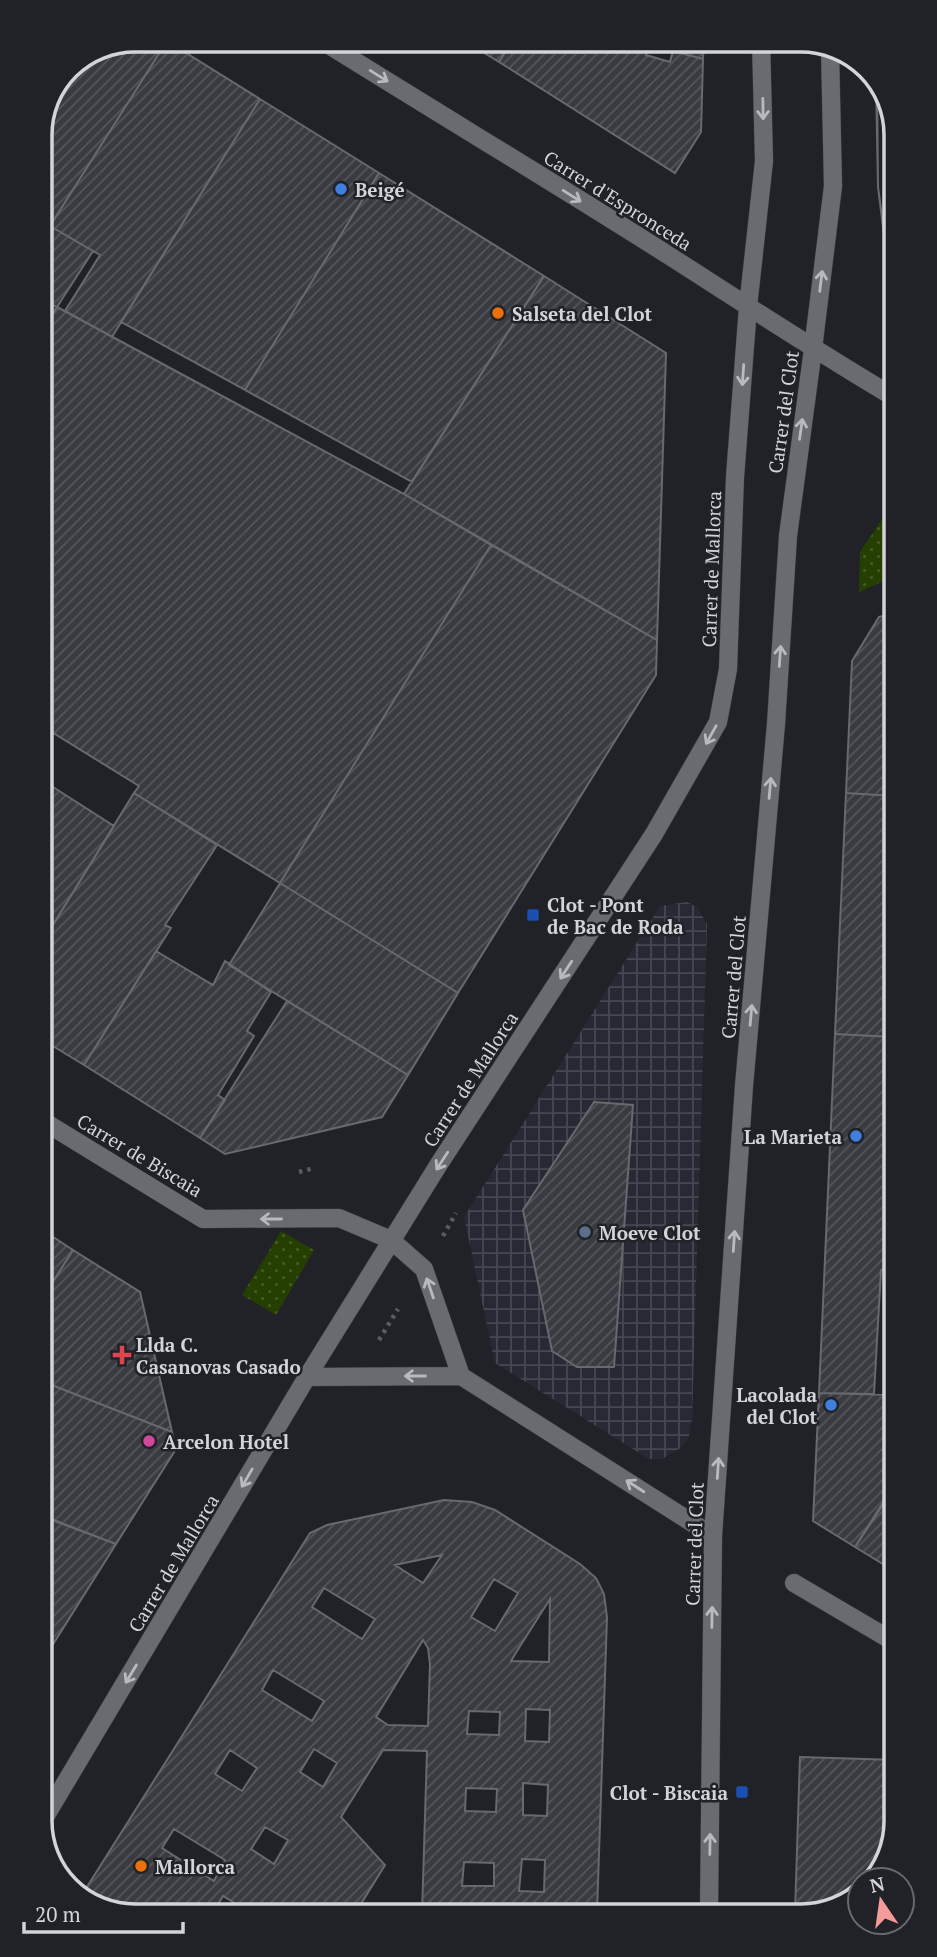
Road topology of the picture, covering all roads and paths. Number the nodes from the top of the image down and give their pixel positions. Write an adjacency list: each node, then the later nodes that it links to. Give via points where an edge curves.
1 (341, 52): 4 (street, Carrer d'Espronceda, one-way to 4)
2 (761, 53): 4 (street, one-way to 4, via 764,161)
3 (830, 58): 5 (street, Carrer del Clot, one-way to 3, via 833,186)
4 (748, 307): 5 (street, Carrer d'Espronceda); 11 (street, Carrer de Mallorca, one-way to 11, via 735,477 728,669 718,722 654,834)
5 (813, 349): 6 (street, Carrer d'Espronceda); 16 (street, Carrer del Clot, one-way to 5, via 788,536)
6 (884, 391)
7 (52, 1127): 11 (street, Carrer de Biscaia, one-way to 7, via 339,1218 203,1219)
8 (314, 1168): 9 (path)
9 (299, 1172)
10 (460, 1207): 12 (path)
11 (391, 1240): 12 (street, Carrer de Biscaia); 14 (street, Carrer de Mallorca)
12 (424, 1269): 13 (street, Carrer de Biscaia, one-way to 12); 15 (path)
13 (461, 1376): 15 (street, one-way to 15); 16 (street, one-way to 13)
14 (307, 1377): 15 (street); 19 (street, Carrer de Mallorca, one-way to 19)
15 (356, 1377)
16 (713, 1536): 20 (street, Carrer del Clot, one-way to 16)
17 (794, 1583): 18 (street)
18 (884, 1636)
19 (52, 1805)
20 (709, 1904)

